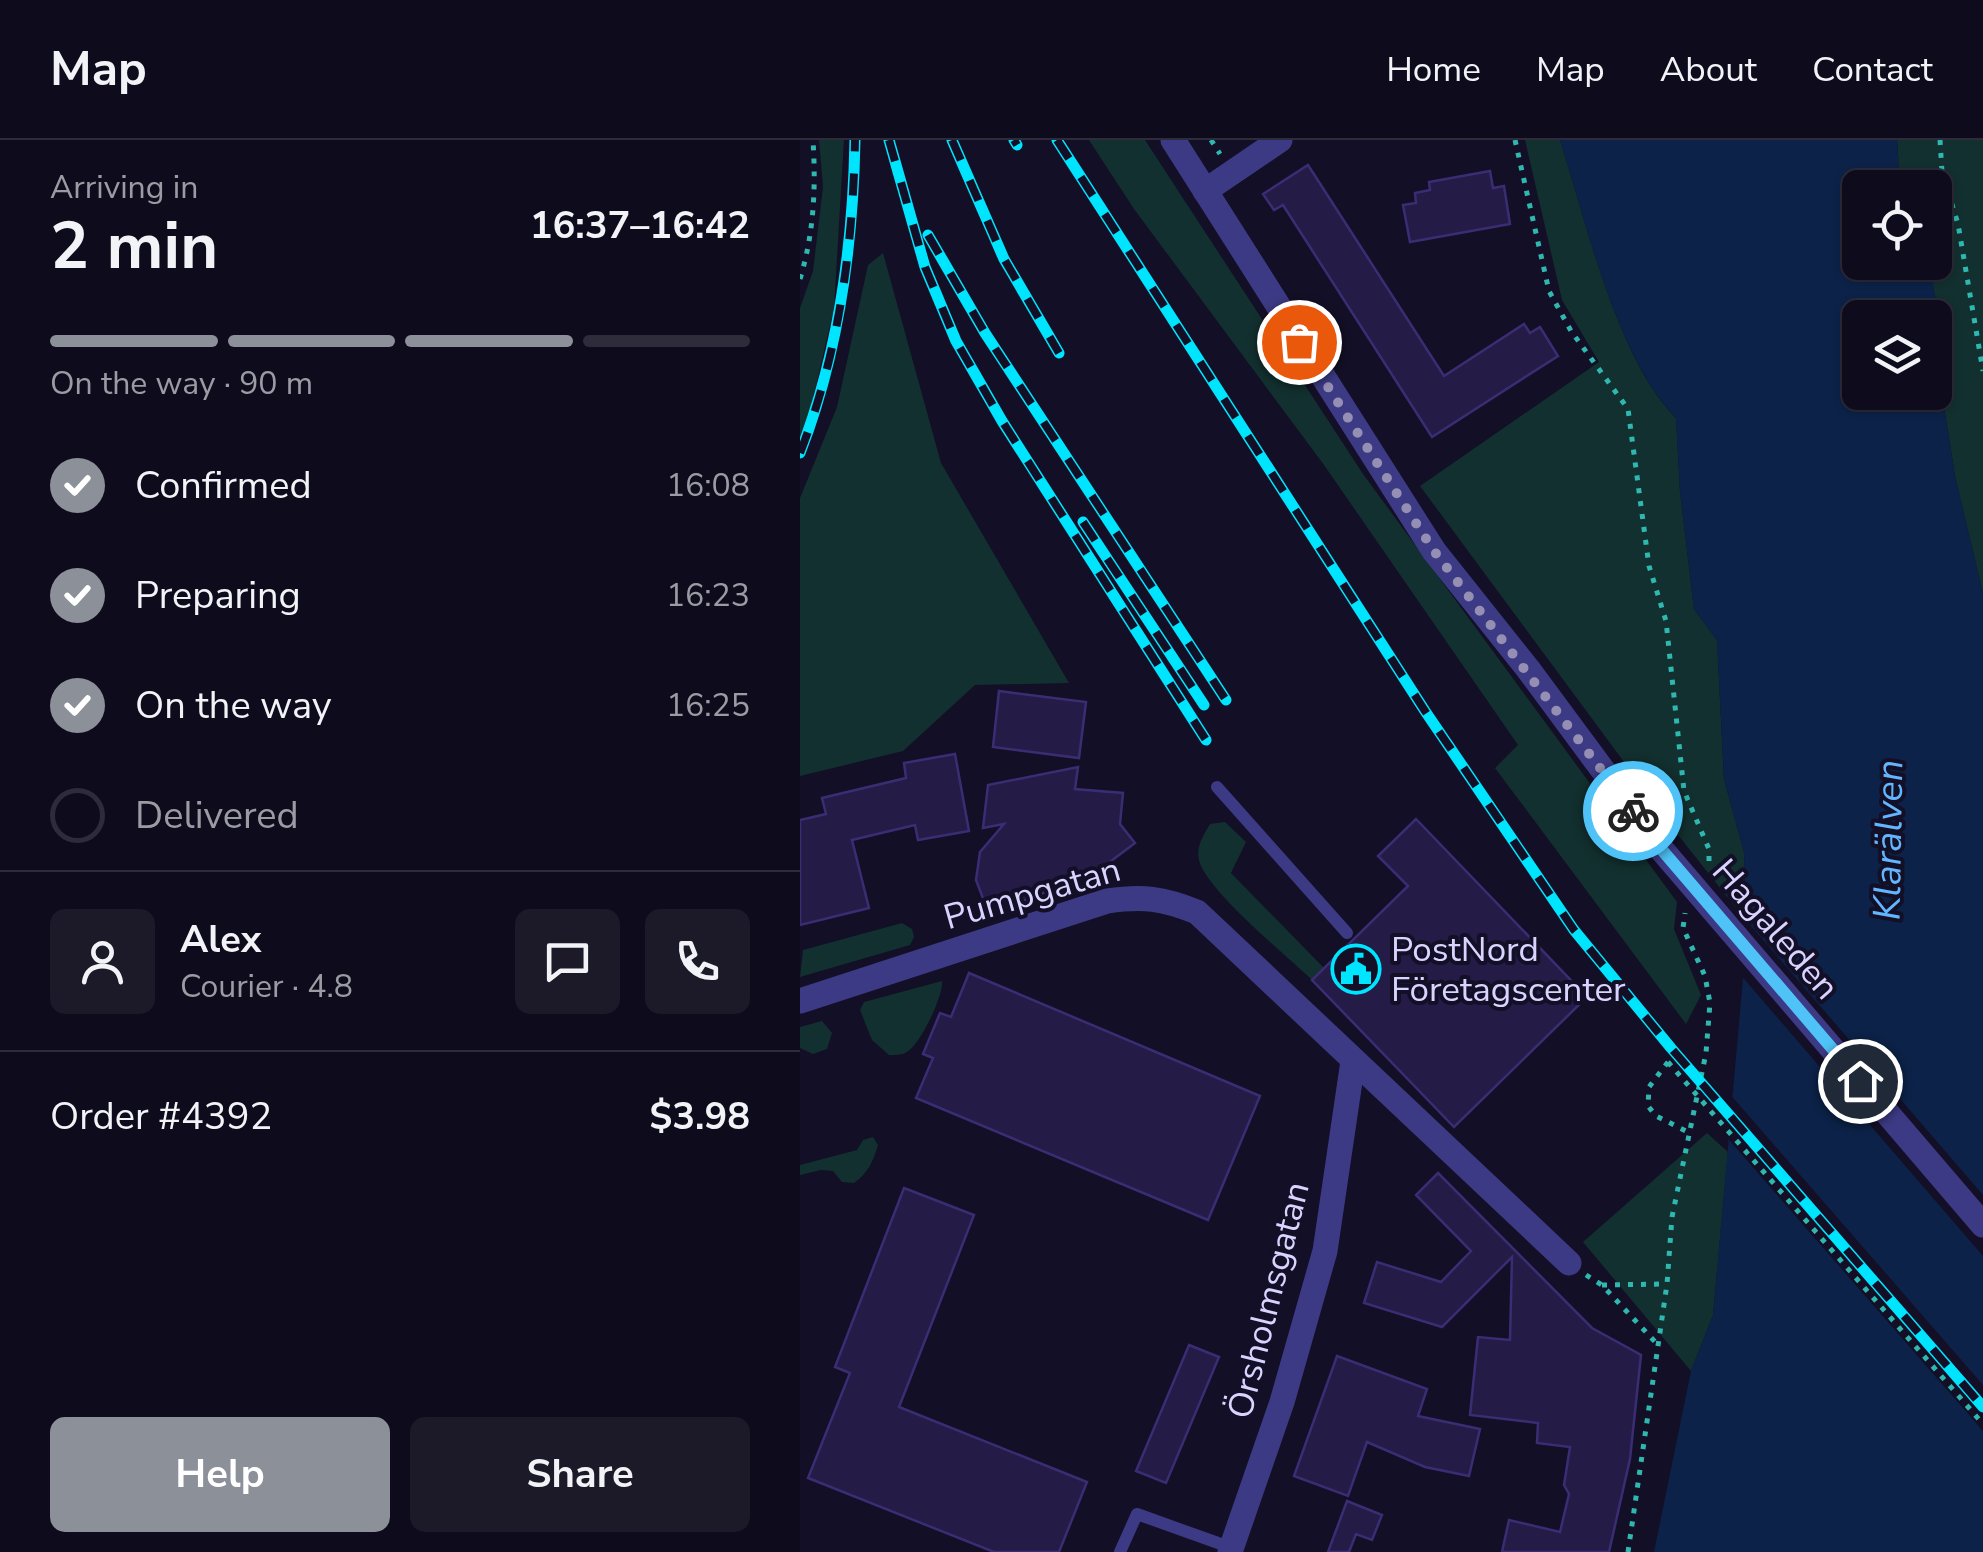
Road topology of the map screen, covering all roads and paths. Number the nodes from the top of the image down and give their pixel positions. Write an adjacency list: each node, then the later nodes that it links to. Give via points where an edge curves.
1 (812, 140): 8 (path, via 814,219)
2 (1173, 140): 7 (street, Hagaleden)
3 (1190, 140): 7 (street, Hagaleden)
4 (1280, 140): 7 (street)
5 (1515, 140): 11 (path, via 1549,291 1628,409 1649,566 1672,657 1684,791 1709,849)
6 (1940, 140): 9 (path)
7 (1211, 187): 17 (street, Hagaleden, bridge, via 1528,670 1662,850)
8 (800, 279)
9 (1983, 371)
10 (1217, 786): 13 (lane)
11 (1705, 881)
12 (1687, 909): 16 (path, via 1683,928 1710,1003)
13 (1347, 933)
14 (800, 1001): 15 (street, Pumpgatan, via 1107,901 1166,900 1196,912)
15 (1353, 1061): 18 (street, Pumpgatan); 23 (street, Örsholmsgatan, via 1325,1251)
16 (1688, 1132): 19 (path); 22 (path, bridge, via 1648,1106 1649,1086 1668,1062)
17 (1983, 1225)
18 (1569, 1263): 20 (path)
19 (1667, 1284): 20 (path); 21 (path)
20 (1602, 1286): 21 (path)
21 (1659, 1346): 25 (path)
22 (1983, 1424)
23 (1231, 1550): 24 (lane, via 1138,1514)
24 (1120, 1552)
25 (1628, 1552)

